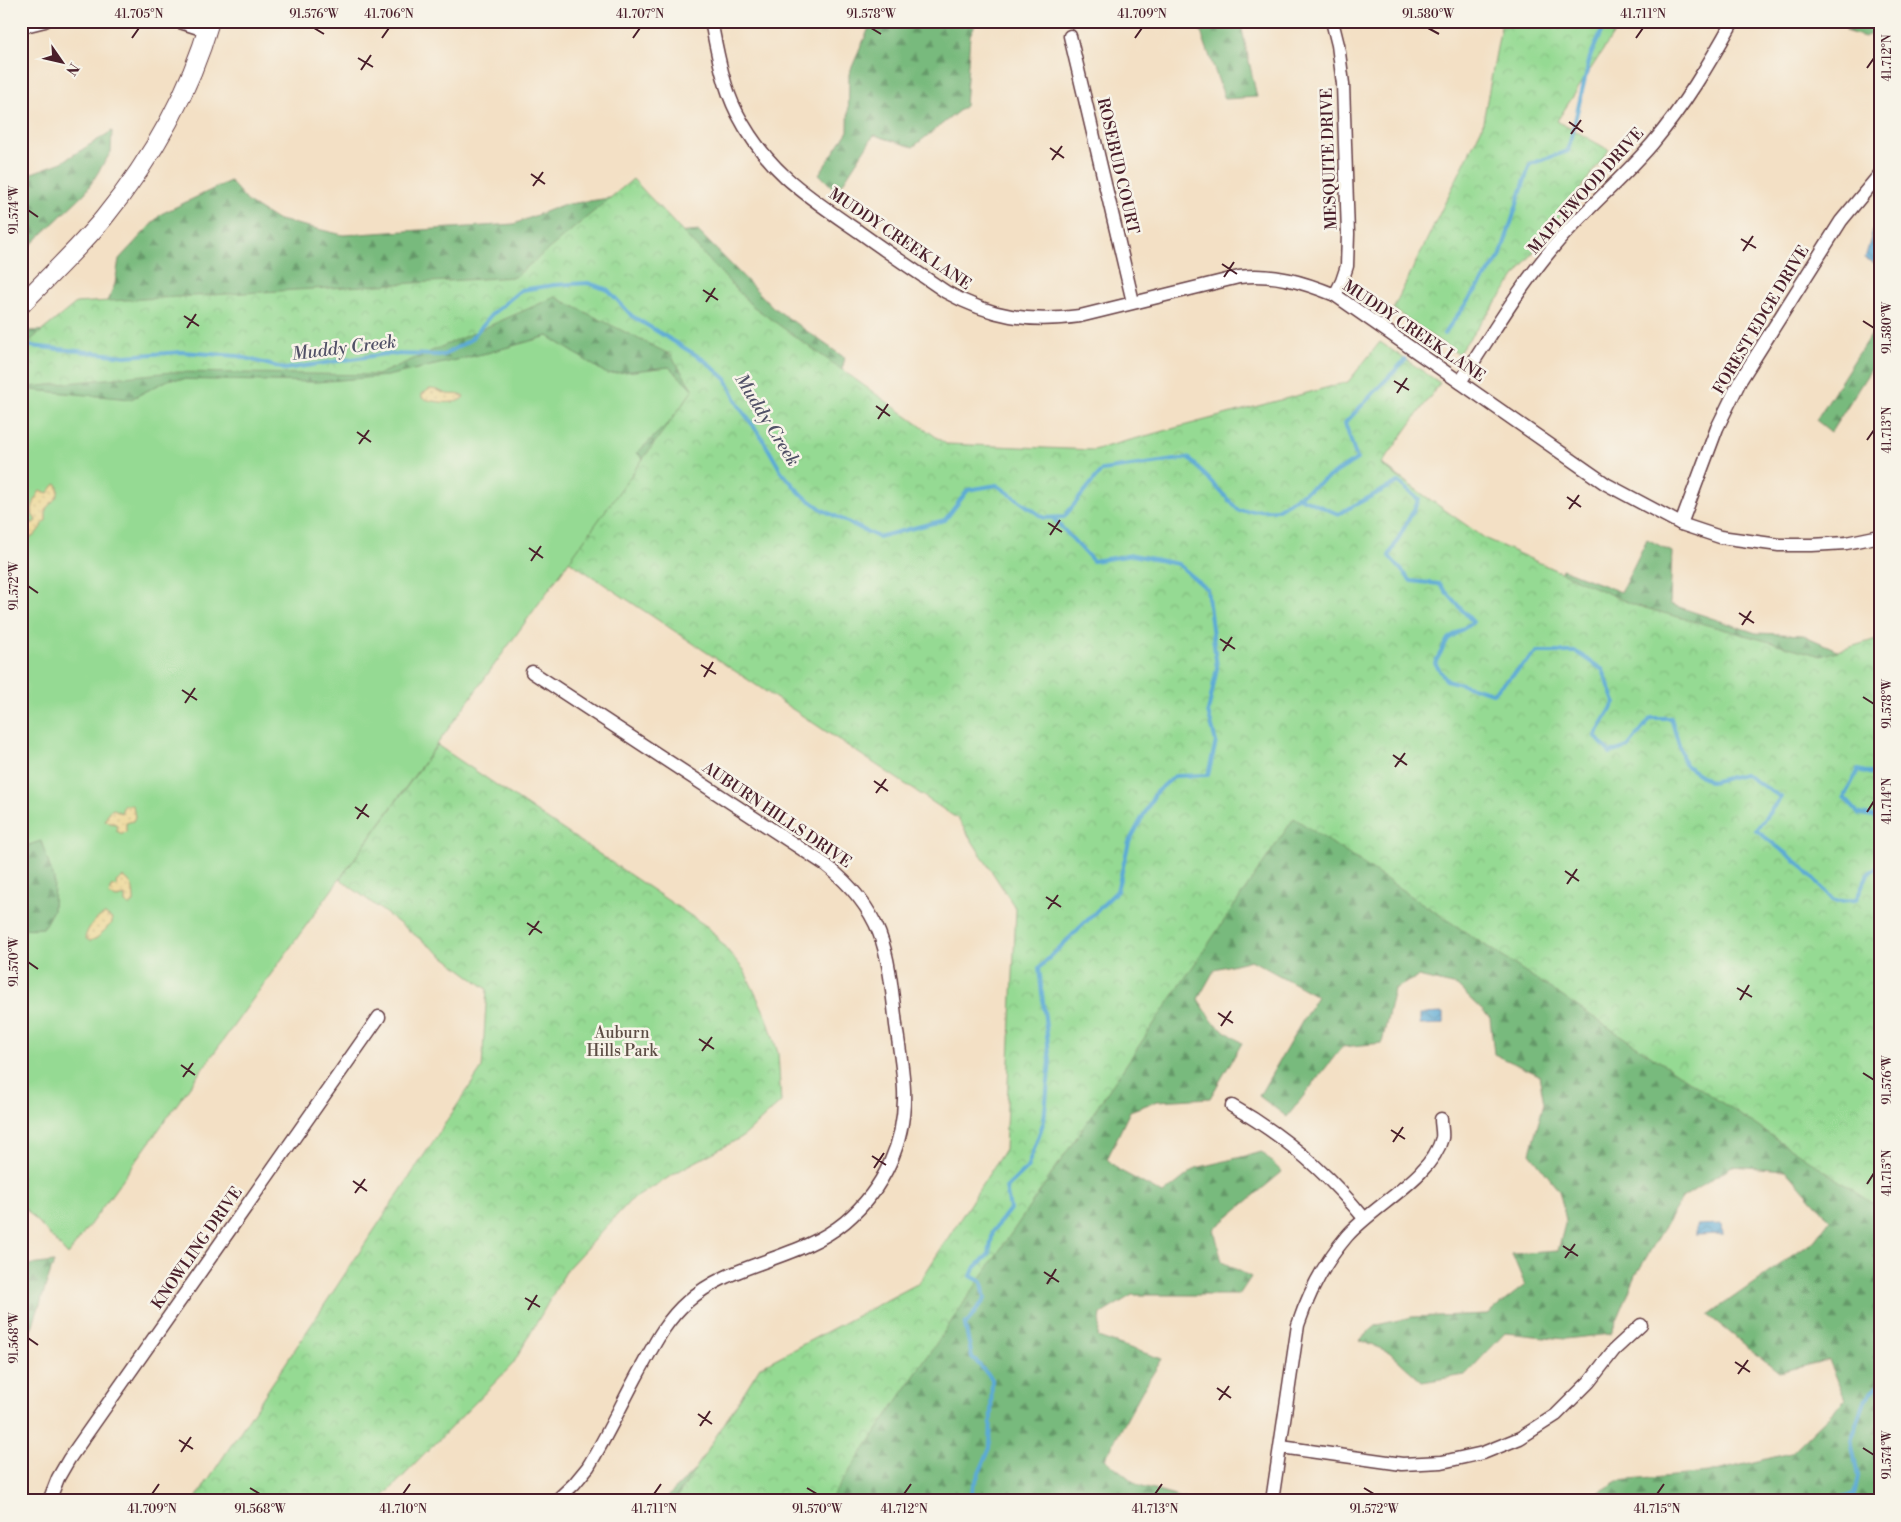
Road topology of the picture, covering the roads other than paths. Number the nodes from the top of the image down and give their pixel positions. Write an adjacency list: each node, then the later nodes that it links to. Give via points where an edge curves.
1 (44, 21): 7 (street)
2 (177, 21): 6 (street)
3 (711, 21): 11 (street, MUDDY CREEK LANE, via 720,65 736,112 768,159 802,192 946,292 985,310 1032,320 1080,316)
4 (1332, 21): 10 (street, MESQUITE DRIVE, via 1344,84 1348,234 1347,266)
5 (1733, 21): 13 (street, MAPLEWOOD DRIVE, via 1704,73 1652,144 1555,245)
6 (209, 26): 12 (main road, via 169,122 127,189 76,249)
7 (21, 27)
8 (1070, 36): 11 (street, ROSEBUD COURT)
9 (1880, 174): 14 (street, FOREST EDGE DRIVE, via 1841,221 1740,381 1717,428)
10 (1335, 295): 11 (street, MUDDY CREEK LANE, via 1298,281 1257,275); 13 (street, MUDDY CREEK LANE)
11 (1134, 302)
12 (21, 304)
13 (1460, 382): 14 (street, MUDDY CREEK LANE, via 1606,484)
14 (1681, 524): 15 (street, MUDDY CREEK LANE, via 1720,537 1779,545 1846,543)
15 (1880, 536)
16 (532, 672): 24 (street, AUBURN HILLS DRIVE, via 826,865 850,886 871,915 885,948 904,1088 902,1126 895,1152 867,1201 844,1223 811,1244 728,1275 686,1302 656,1340 588,1467)
17 (378, 1016): 23 (street, KNOWLING DRIVE, via 69,1459)
18 (1232, 1106): 20 (street, via 1285,1141 1346,1196)
19 (1441, 1119): 20 (street, via 1442,1137 1425,1168)
20 (1364, 1218): 22 (street, via 1320,1272 1306,1302 1298,1325)
21 (1641, 1325): 22 (street, via 1556,1415 1520,1438 1483,1453 1442,1462 1402,1464)
22 (1281, 1447): 25 (street)
23 (49, 1501)
24 (556, 1501)
25 (1272, 1501)

